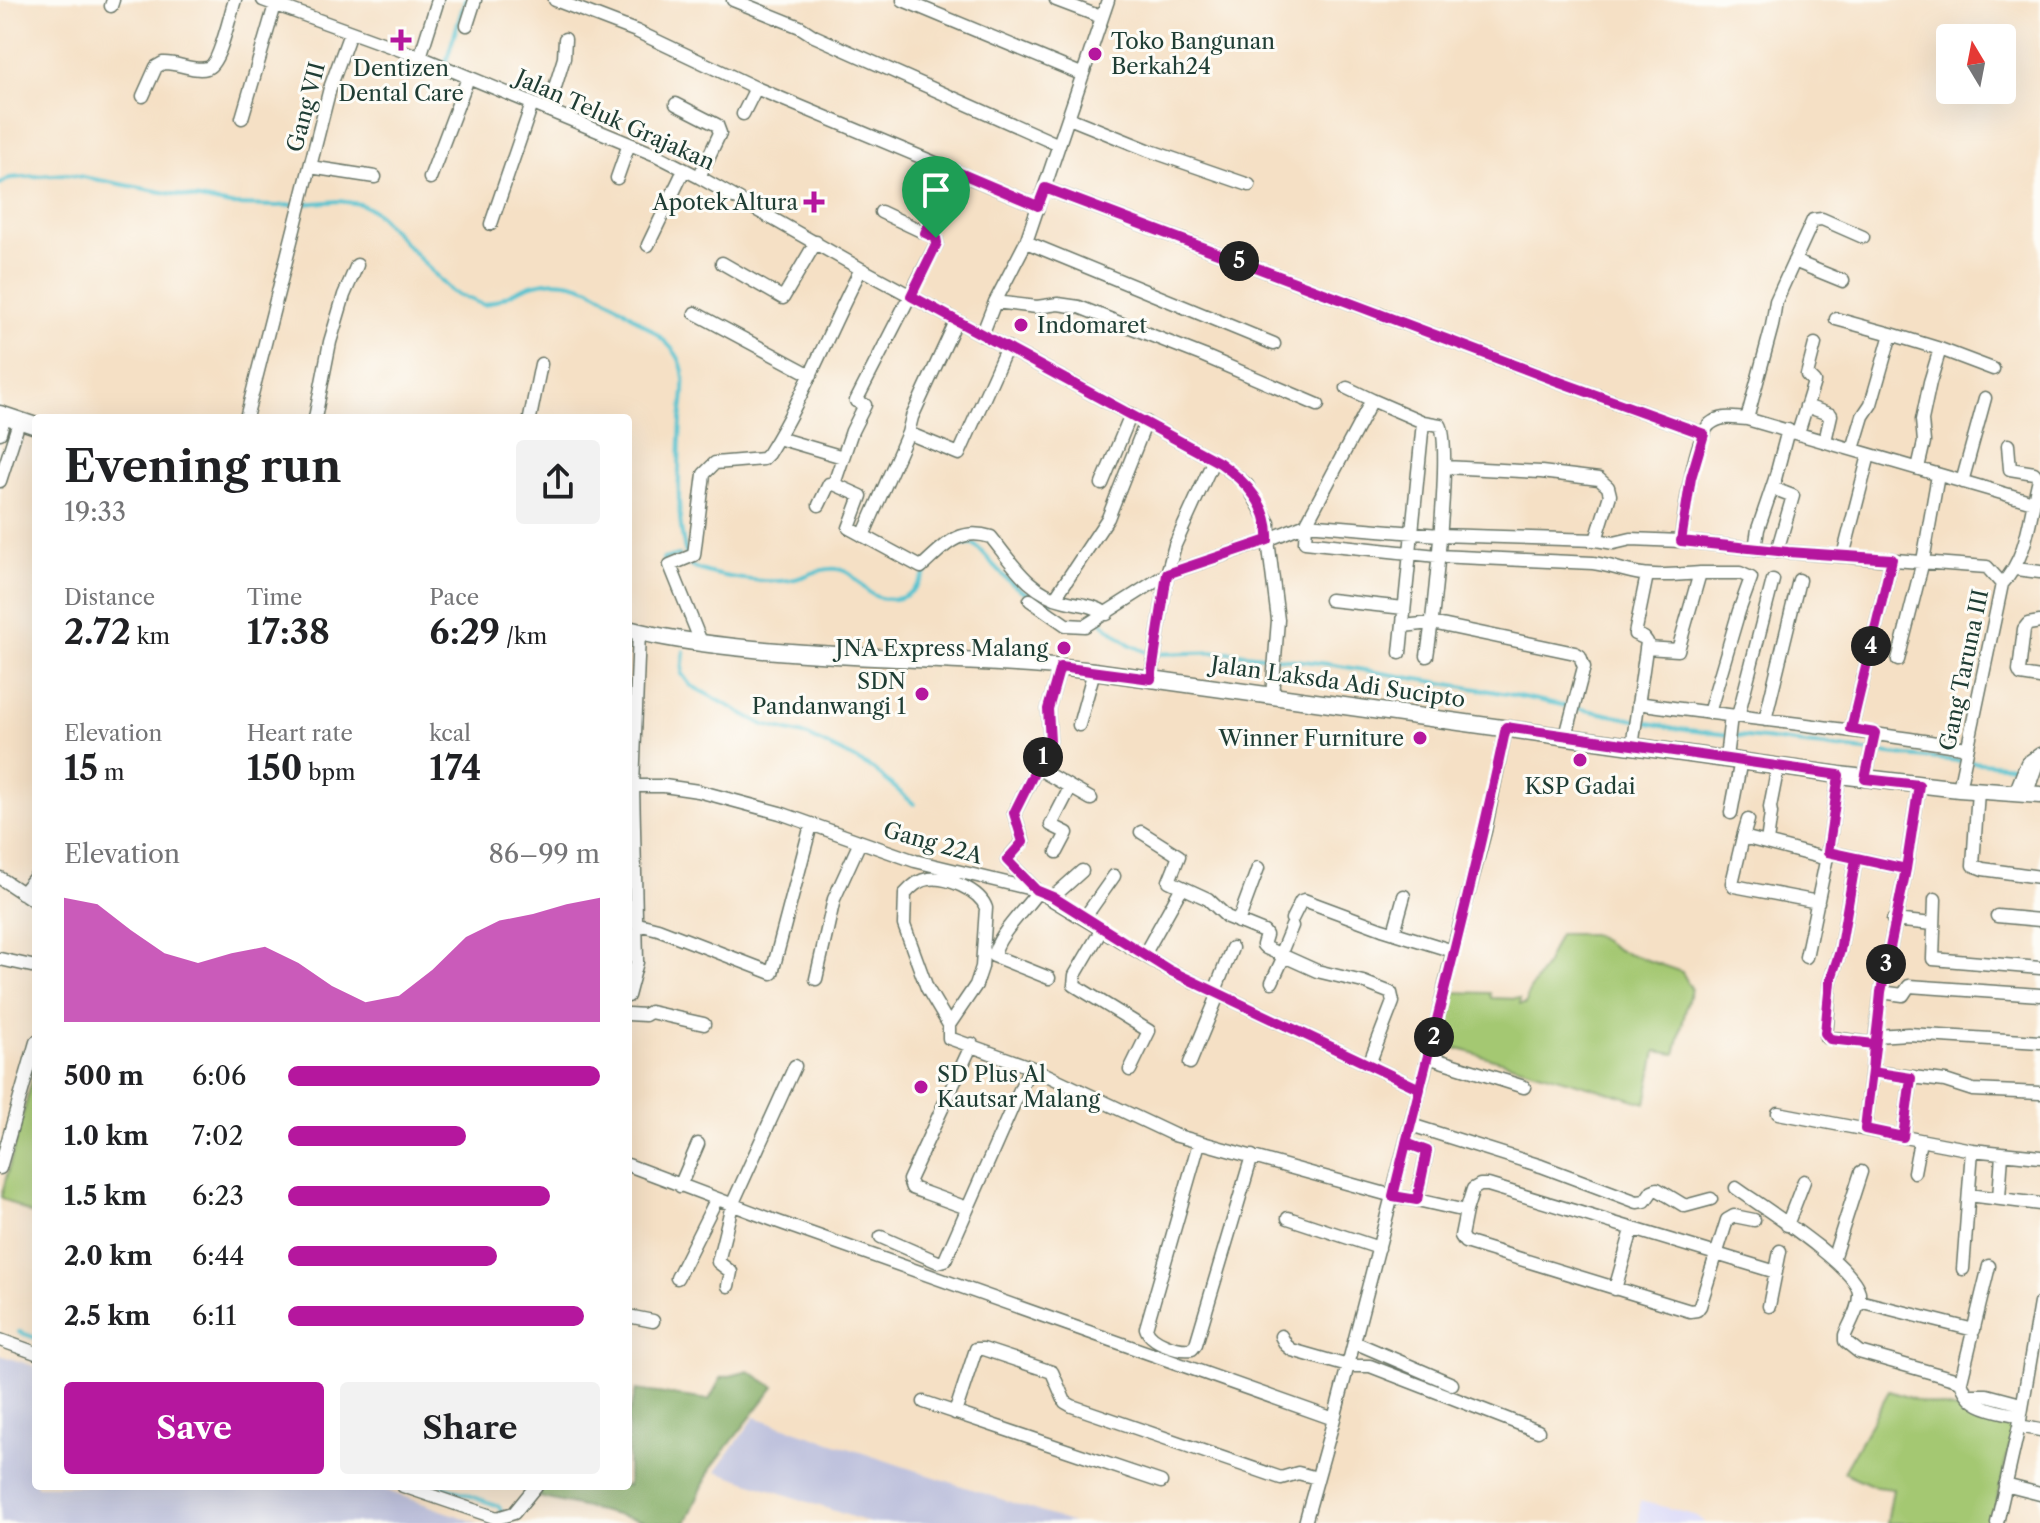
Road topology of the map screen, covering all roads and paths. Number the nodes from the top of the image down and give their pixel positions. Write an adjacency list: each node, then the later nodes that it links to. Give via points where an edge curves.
1 (235, 0): 18 (street, via 212,66 163,63)
2 (438, 0): 14 (street)
3 (475, 0): 11 (street)
4 (555, 0): 17 (street, via 636,31)
5 (733, 0): 26 (street)
6 (903, 0): 15 (street)
7 (1056, 0): 10 (street)
8 (1108, 0): 10 (street)
9 (279, 4): 12 (street, Jalan Teluk Grajakan); 23 (street)
10 (1101, 17): 15 (street)
11 (467, 25)
12 (350, 33): 14 (street, Jalan Teluk Grajakan); 27 (street, Gang VII)
13 (565, 39): 21 (street)
14 (420, 57): 16 (street, Jalan Teluk Grajakan)
15 (1081, 74): 24 (street)
16 (468, 78): 19 (street, Jalan Teluk Grajakan); 32 (street)
17 (756, 88): 22 (street); 29 (street)
18 (143, 96)
19 (532, 104): 21 (street, Jalan Teluk Grajakan); 38 (street)
20 (676, 104): 31 (street, via 720,130)
21 (548, 110): 25 (street, Jalan Teluk Grajakan)
22 (743, 114)
23 (242, 118)
24 (1069, 118): 26 (street); 34 (street)
25 (629, 144): 28 (street, Jalan Teluk Grajakan); 33 (street)
26 (1059, 145): 35 (street)
27 (310, 167): 30 (street); 68 (street, Gang VII)
28 (684, 170): 31 (street, Jalan Teluk Grajakan); 43 (street)
29 (953, 170): 36 (street); 39 (street)
30 (375, 177)
31 (699, 177): 41 (street, Jalan Teluk Grajakan)
32 (430, 178)
33 (617, 178)
34 (1249, 185)
35 (1045, 188): 36 (street); 79 (street)
36 (1038, 206): 42 (street)
37 (881, 212): 39 (street)
38 (491, 224)
39 (925, 233): 49 (street, via 937,243)
40 (1863, 237): 44 (street, via 1816,218)
41 (816, 242): 45 (street, via 783,298); 47 (street, Jalan Teluk Grajakan)
42 (1026, 242): 50 (street); 56 (street)
43 (648, 245)
44 (1794, 261): 48 (street); 73 (street, via 1776,301)
45 (722, 263)
46 (357, 265): 69 (street, via 330,342)
47 (861, 269): 49 (street, Jalan Teluk Grajakan); 62 (street)
48 (1843, 281)
49 (911, 296): 55 (street, Jalan Teluk Grajakan); 86 (street, via 856,401 865,405)
50 (995, 302): 55 (street); 66 (street, via 1079,307)
51 (695, 313): 62 (street)
52 (1836, 319): 54 (street)
53 (953, 328): 78 (street)
54 (1891, 334): 59 (street); 83 (street)
55 (982, 335): 58 (street, Jalan Teluk Grajakan)
56 (1274, 344)
57 (1815, 344): 67 (street, via 1807,375 1814,382)
58 (1007, 347): 71 (street, Jalan Teluk Grajakan); 84 (street)
59 (1940, 349): 61 (street); 90 (street, via 1922,420)
60 (541, 364): 70 (street)
61 (1993, 369)
62 (811, 375): 80 (street)
63 (1347, 388): 65 (street)
64 (1985, 398): 93 (street)
65 (1372, 400): 75 (street); 99 (street)
66 (1318, 405)
67 (1806, 406): 76 (street); 81 (street, via 1831,415)
68 (247, 414)
69 (316, 414)
70 (531, 414)
71 (1131, 414): 74 (street, Jalan Teluk Grajakan); 95 (street)
72 (15, 419): 77 (street); 92 (street)
73 (1747, 419): 76 (street); 79 (street, via 1725,417)
74 (1146, 422): 103 (street, Jalan Teluk Grajakan, via 1220,463 1247,485 1269,523); 123 (street, via 1108,518)
75 (1423, 422): 89 (street, via 1444,431); 100 (street)
76 (1793, 432): 81 (street); 96 (street)
77 (0, 433)
78 (908, 433): 84 (street); 102 (street)
79 (1704, 434): 105 (street)
80 (778, 438): 86 (street); 132 (street, via 763,459 722,462 704,474 694,555 670,565)
81 (1825, 441): 83 (street)
82 (2008, 445): 97 (street, Gang Taruna III, via 2010,469 2034,473 2039,479)
83 (1853, 449): 85 (street)
84 (959, 454): 87 (street)
85 (1869, 455): 90 (street); 111 (street)
86 (843, 457): 94 (street)
87 (971, 462)
88 (1211, 466): 118 (street, via 1180,531)
89 (1445, 467): 101 (street); 104 (street, via 1599,479 1610,495)
90 (1918, 468): 91 (street)
91 (1938, 475): 93 (street); 113 (street)
92 (0, 481)
93 (1962, 482): 97 (street)
94 (834, 484): 98 (street, via 829,484); 102 (street, via 861,496 849,528)
95 (1102, 484)
96 (1772, 488): 107 (street); 108 (street, via 1793,496)
97 (2033, 502): 115 (street, Gang Taruna III)
98 (819, 505)
99 (1306, 524): 100 (street); 103 (street); 109 (street, via 1303,539 1309,544)
100 (1413, 533): 101 (street); 109 (street)
101 (1439, 535): 104 (street); 110 (street)
102 (863, 536): 123 (street, via 921,567 953,539 985,535 1019,575)
103 (1268, 540): 118 (street); 142 (street, Jalan Teluk Grajakan, via 1277,596)
104 (1596, 540): 106 (street)
105 (1681, 541): 106 (street); 107 (street)
106 (1614, 543): 114 (street)
107 (1755, 549): 108 (street)
108 (1777, 551): 111 (street)
109 (1410, 553): 110 (street); 126 (street)
110 (1437, 556): 114 (street); 129 (street)
111 (1843, 556): 112 (street)
112 (1892, 559): 113 (street); 149 (street)
113 (1923, 561): 122 (street, via 1987,567); 136 (street)
114 (1613, 565): 119 (street)
115 (2016, 569): 116 (street); 122 (street, Gang Taruna III)
116 (2040, 572)
117 (1700, 573): 119 (street); 133 (street, via 1678,650); 144 (street, via 1751,578)
118 (1167, 574): 127 (street); 138 (street)
119 (1647, 575): 133 (street, via 1635,634 1646,640)
120 (1773, 580): 145 (street)
121 (1799, 580): 146 (street)
122 (2002, 584): 154 (street, Gang Taruna III)
123 (1055, 598): 127 (street, via 1085,603)
124 (1030, 600): 127 (street, via 1075,627)
125 (1330, 600): 126 (street)
126 (1404, 608): 130 (street)
127 (1106, 614)
128 (2040, 622): 140 (street, via 2024,629 2019,671)
129 (1432, 623): 130 (street); 135 (street); 151 (street, via 1580,656 1584,667)
130 (1403, 626): 134 (street)
131 (633, 630): 132 (main road, Jalan Laksda Adi Sucipto); 141 (street)
132 (701, 642): 137 (main road, Jalan Laksda Adi Sucipto, via 831,657)
133 (1646, 648): 143 (street)
134 (1400, 653)
135 (1427, 656)
136 (1898, 660)
137 (1060, 667): 139 (main road, Jalan Laksda Adi Sucipto); 157 (street, via 1048,709 1050,741)
138 (1152, 670): 139 (main road, Jalan Laksda Adi Sucipto); 142 (main road, Jalan Laksda Adi Sucipto)
139 (1094, 671): 147 (street)
140 (2040, 678)
141 (632, 685)
142 (1272, 696): 148 (main road, Jalan Laksda Adi Sucipto)
143 (1638, 706): 144 (street); 152 (street)
144 (1709, 713): 145 (street)
145 (1733, 719): 146 (street); 153 (street)
146 (1765, 720): 149 (street)
147 (1079, 725)
148 (1506, 727): 151 (main road, Jalan Laksda Adi Sucipto); 203 (street)
149 (1851, 729): 150 (street)
150 (1875, 733): 154 (street); 160 (street)
151 (1566, 736): 152 (main road, Jalan Laksda Adi Sucipto)
152 (1632, 747): 153 (main road, Jalan Laksda Adi Sucipto)
153 (1732, 754): 156 (main road, Jalan Laksda Adi Sucipto); 168 (street)
154 (1965, 758): 164 (street, Gang Taruna III)
155 (2036, 759): 165 (street)
156 (1778, 766): 158 (main road, Jalan Laksda Adi Sucipto); 174 (street)
157 (1037, 768): 163 (street); 186 (street, via 1014,813 1023,842 1007,860)
158 (1839, 775): 160 (main road, Jalan Laksda Adi Sucipto); 176 (street)
159 (632, 776): 162 (street)
160 (1865, 779): 161 (main road, Jalan Laksda Adi Sucipto)
161 (1919, 785): 164 (main road, Jalan Laksda Adi Sucipto); 179 (street)
162 (633, 786): 170 (street, Gang 22A, via 698,791); 198 (street)
163 (1070, 788): 167 (street); 175 (street, via 1051,825 1067,833)
164 (1959, 789): 166 (main road, Jalan Laksda Adi Sucipto)
165 (2027, 789): 166 (main road, Jalan Laksda Adi Sucipto)
166 (1978, 791): 182 (street, via 1972,860 1977,868)
167 (1091, 799)
168 (1731, 813)
169 (1748, 820): 172 (street)
170 (811, 825): 173 (street, Gang 22A); 198 (street, via 772,973)
171 (1141, 832): 185 (street, via 1179,856 1169,881)
172 (1743, 837): 174 (street); 192 (street, via 1732,884)
173 (860, 842): 186 (street, Gang 22A); 212 (street, via 834,899)
174 (1767, 842): 176 (street)
175 (1057, 852)
176 (1827, 856): 177 (street); 192 (street)
177 (1856, 858): 179 (street); 220 (street, via 1825,1033 1830,1039)
178 (1258, 868): 197 (street)
179 (1906, 869): 195 (street)
180 (1082, 871): 189 (street)
181 (1114, 876): 194 (street)
182 (2040, 877)
183 (0, 878): 187 (street)
184 (32, 881): 187 (street)
185 (1182, 887): 197 (street); 204 (street)
186 (1037, 891): 189 (street, Gang 22A); 211 (street, via 994,953 996,959)
187 (22, 893): 190 (street)
188 (1404, 896): 201 (street)
189 (1053, 897): 194 (street, Gang 22A)
190 (32, 899)
191 (1935, 899): 199 (street)
192 (1818, 902): 206 (street)
193 (1997, 916): 196 (street)
194 (1085, 917): 200 (street, Gang 22A)
195 (1893, 920): 199 (street); 215 (street)
196 (2040, 920)
197 (1238, 922): 205 (street, via 1264,932 1264,946)
198 (632, 923): 208 (street)
199 (1933, 924): 210 (street, via 1934,960)
200 (1102, 929): 204 (street, Gang 22A); 229 (street, via 1074,985 1149,1031)
201 (1394, 932): 203 (street); 205 (street, via 1304,900)
202 (1232, 948): 214 (street)
203 (1453, 951): 224 (street)
204 (1144, 955): 214 (street, Gang 22A)
205 (1282, 956): 213 (street); 226 (street, via 1393,995)
206 (1806, 957)
207 (0, 959): 209 (street)
208 (632, 961)
209 (32, 966)
210 (2040, 968)
211 (1049, 978)
212 (816, 979)
213 (1272, 982)
214 (1217, 992): 225 (street); 226 (street, Gang 22A)
215 (1881, 992): 216 (street, via 1903,995 1907,987 1922,987); 220 (street)
216 (2040, 995)
217 (632, 1014): 218 (street, via 650,1012)
218 (704, 1024)
219 (949, 1025): 219 (street, via 982,967 986,908 962,886 926,879 905,894 904,925 927,988); 222 (street, via 949,1038)
220 (1875, 1040): 221 (street, via 1914,1034); 230 (street)
221 (2040, 1042)
222 (972, 1044): 228 (street); 262 (street, via 909,1180 912,1188)
223 (32, 1056): 248 (street)
224 (1428, 1057): 232 (street); 233 (street)
225 (1190, 1063)
226 (1369, 1064): 233 (street, Gang 22A)
227 (795, 1066): 261 (street)
228 (1030, 1067): 240 (street); 262 (street)
229 (1130, 1070)
230 (1872, 1072): 231 (street); 237 (street)
231 (1911, 1078): 234 (street, via 1973,1090); 238 (street)
232 (1524, 1087)
233 (1420, 1089): 236 (street)
234 (2040, 1093)
235 (1778, 1113): 237 (street)
236 (1411, 1125): 241 (street); 257 (street, via 1637,1202 1657,1189 1685,1206)
237 (1865, 1129): 238 (street)
238 (1903, 1137): 239 (street)
239 (1920, 1141): 243 (street); 250 (street)
240 (1199, 1143): 245 (street); 245 (street, via 1146,1328 1151,1338 1183,1350 1196,1344)
241 (1406, 1143): 255 (street); 259 (street, via 1427,1151)
242 (698, 1144): 252 (street)
243 (1972, 1150): 244 (street); 254 (street)
244 (2002, 1154): 246 (street); 256 (street)
245 (1252, 1156): 255 (street)
246 (2040, 1157)
247 (632, 1167): 252 (street)
248 (0, 1168)
249 (1861, 1172): 272 (street)
250 (1914, 1172)
251 (1804, 1181): 266 (street)
252 (680, 1186): 258 (street)
253 (1736, 1188): 266 (street)
254 (1969, 1195): 256 (street); 274 (street)
255 (1393, 1196): 259 (street); 269 (street)
256 (1999, 1198): 260 (street)
257 (1711, 1199)
258 (716, 1200): 261 (street); 276 (street)
259 (1417, 1200): 263 (street)
260 (2040, 1204)
261 (732, 1205): 277 (street, via 718,1262 731,1272); 297 (street)
262 (967, 1208): 268 (street, via 942,1263)
263 (1466, 1211): 267 (street, via 1473,1189 1488,1185); 278 (street, via 1461,1236 1467,1243)
264 (1288, 1218): 269 (street)
265 (1754, 1220): 271 (street, via 1728,1218)
266 (1787, 1225): 272 (street)
267 (1632, 1230): 271 (street); 278 (street)
268 (881, 1237)
269 (1379, 1248): 288 (street)
270 (1780, 1251): 275 (street)
271 (1716, 1253): 275 (street); 278 (street, via 1694,1311)
272 (1833, 1259): 279 (street, via 1854,1281)
273 (1989, 1266): 285 (street)
274 (1963, 1269)
275 (1776, 1272): 281 (street)
276 (677, 1278)
277 (728, 1286)
278 (1615, 1289)
279 (1859, 1301): 285 (street); 292 (street, via 1845,1335 1849,1346)
280 (2040, 1303): 284 (street)
281 (1769, 1306)
282 (632, 1317): 283 (street)
283 (653, 1321)
284 (2038, 1325): 291 (street)
285 (1974, 1330): 292 (street)
286 (1281, 1336): 290 (street, via 1292,1350)
287 (0, 1340): 289 (street)
288 (1354, 1342): 290 (street); 293 (street)
289 (32, 1352)
290 (1348, 1366): 297 (street); 299 (street, via 1370,1366)
291 (2034, 1378): 296 (street)
292 (1961, 1381): 296 (street, via 1979,1406)
293 (1452, 1384)
294 (924, 1402): 295 (street)
295 (955, 1413): 300 (street, via 976,1349 983,1349 1052,1372 1065,1402 1072,1406 1281,1478 1298,1473); 301 (street)
296 (2020, 1415): 298 (street); 302 (street)
297 (1334, 1419): 300 (street)
298 (2040, 1430)
299 (1538, 1431)
300 (1317, 1478): 306 (street)
301 (1161, 1482)
302 (2005, 1485): 305 (street); 307 (street)
303 (416, 1490): 304 (street, via 503,1517)
304 (533, 1490)
305 (2040, 1494)
306 (1305, 1523)
307 (1997, 1523)

